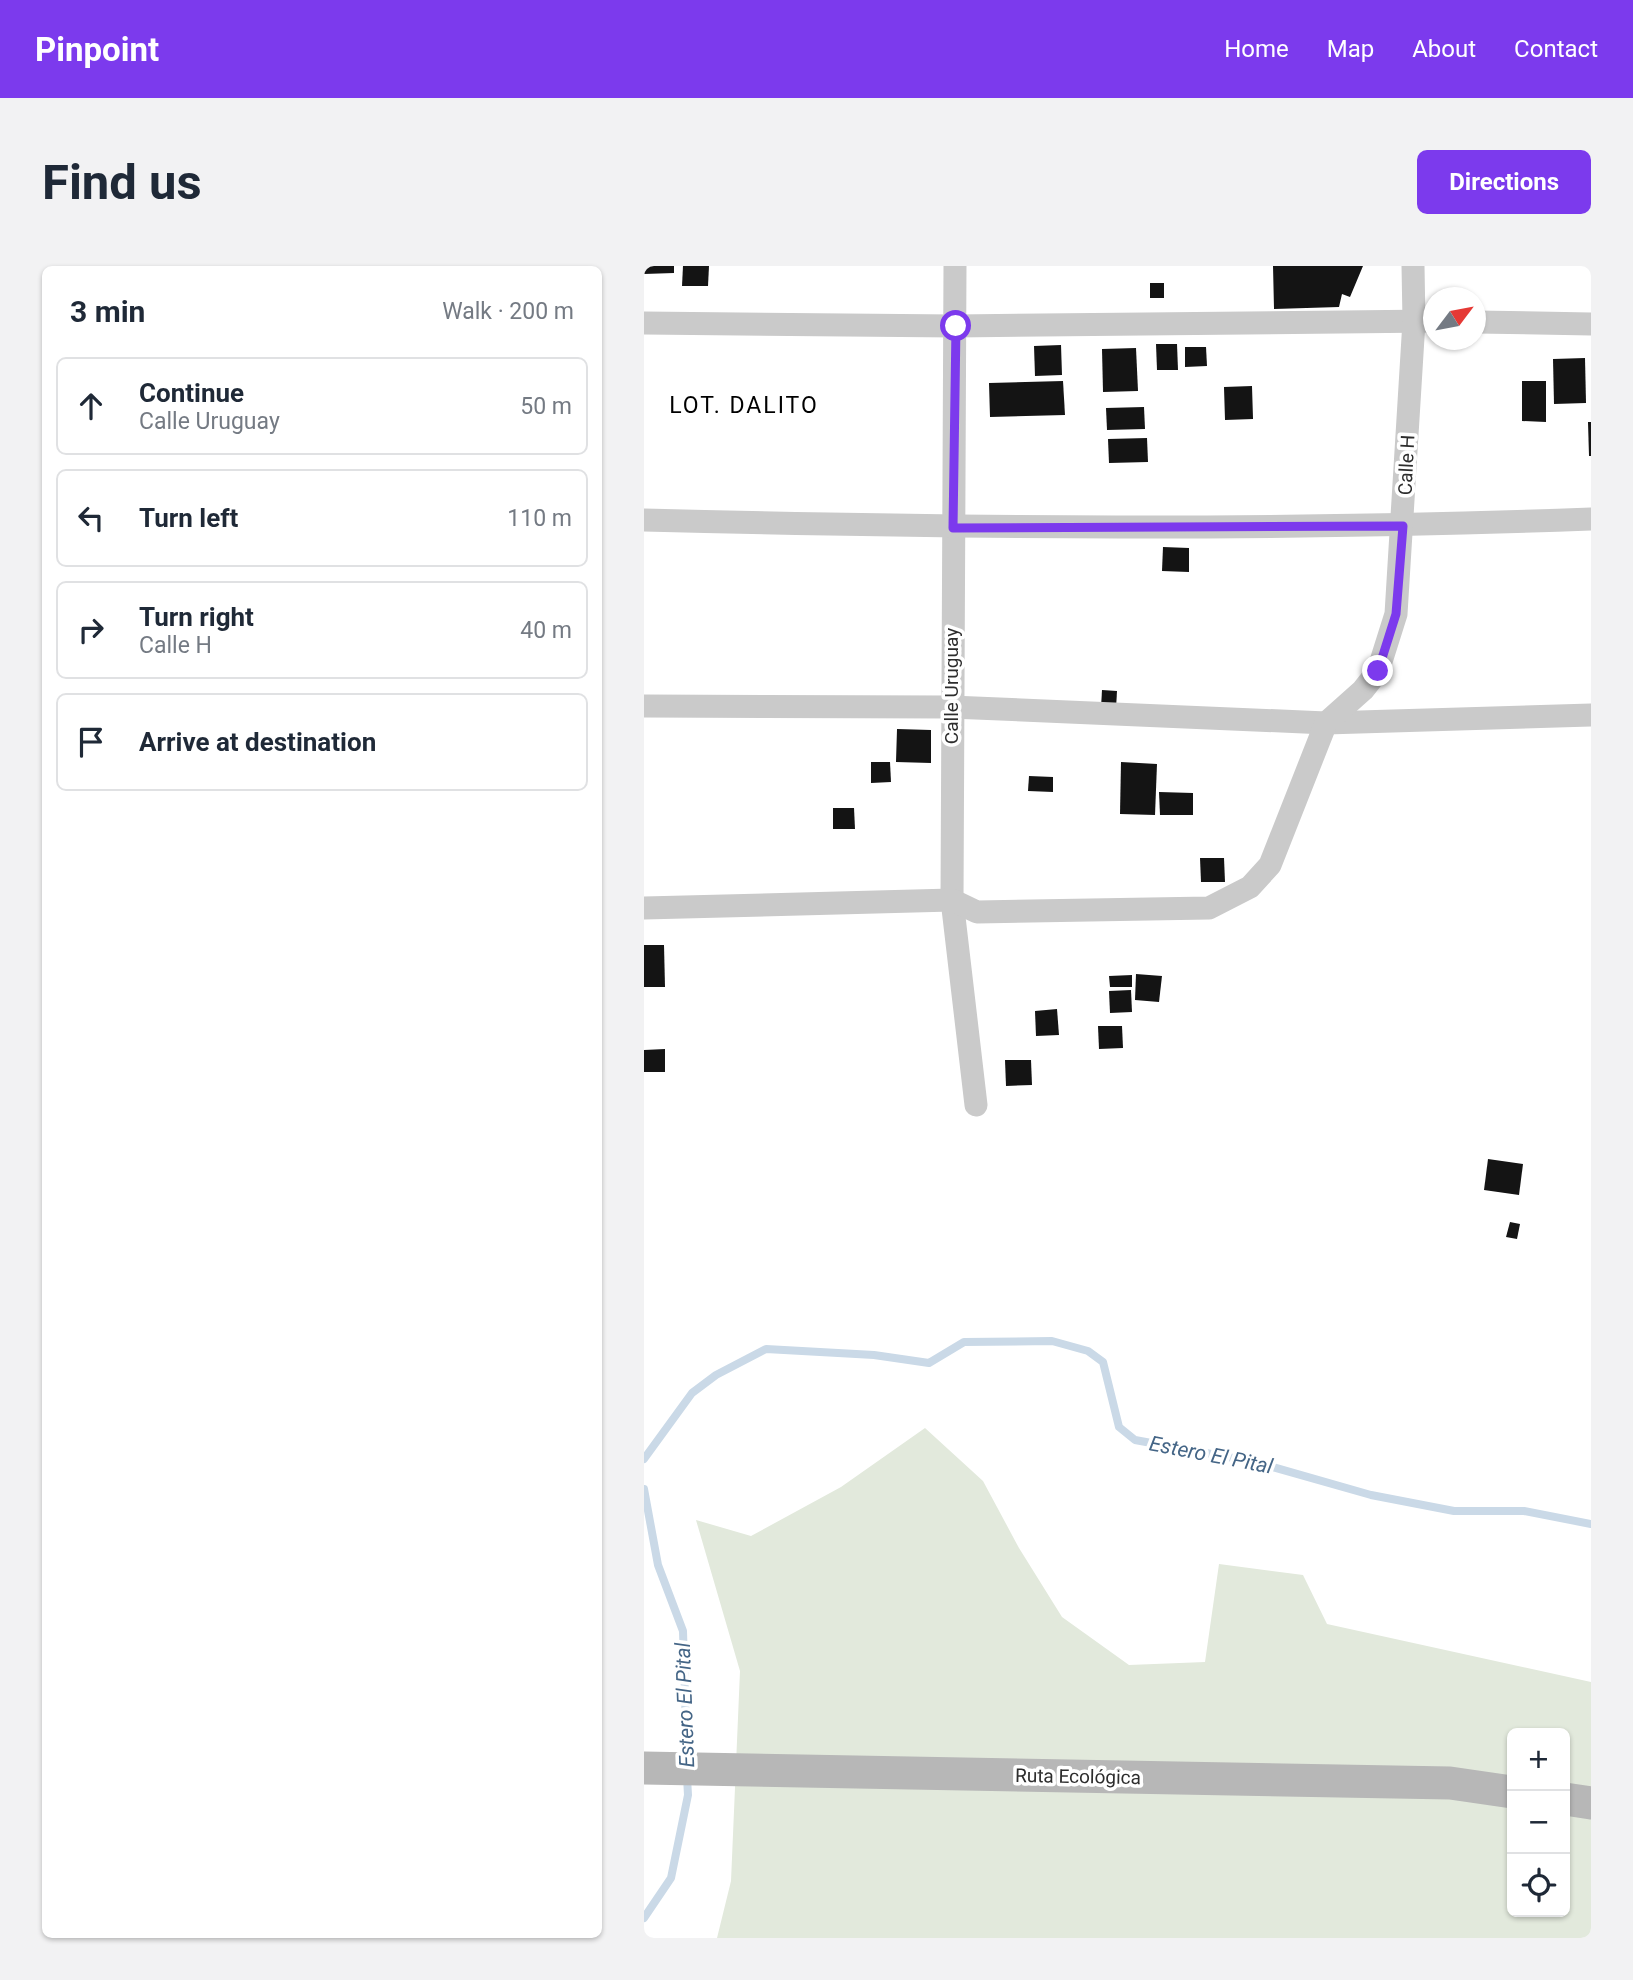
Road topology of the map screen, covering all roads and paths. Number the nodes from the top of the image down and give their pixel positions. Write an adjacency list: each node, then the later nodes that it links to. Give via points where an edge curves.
1 (955, 266): 8 (street, Calle Uruguay)
2 (1413, 266): 3 (street, Calle H)
3 (1423, 316)
4 (1423, 321): 8 (street)
5 (1486, 322): 7 (street)
6 (644, 323): 8 (street)
7 (1591, 324)
8 (956, 326): 13 (street, Calle Uruguay)
9 (1423, 331): 12 (street, Calle H)
10 (1591, 519): 12 (street)
11 (644, 520): 13 (street)
12 (1403, 526): 13 (street); 17 (street, Calle H, via 1396,614 1382,660 1363,690)
13 (953, 528): 15 (street, Calle Uruguay)
14 (644, 706): 15 (street)
15 (951, 707): 17 (street); 18 (street, Calle Uruguay)
16 (1591, 715): 17 (street)
17 (1326, 723): 18 (street, via 1270,865 1250,887 1209,908 977,912)
18 (952, 900): 19 (street); 20 (street, Calle Uruguay)
19 (644, 908)
20 (976, 1105)
21 (644, 1768): 22 (main road, Ruta Ecológica, via 1450,1783)
22 (1507, 1791)
23 (1570, 1800): 24 (main road)
24 (1591, 1802)

